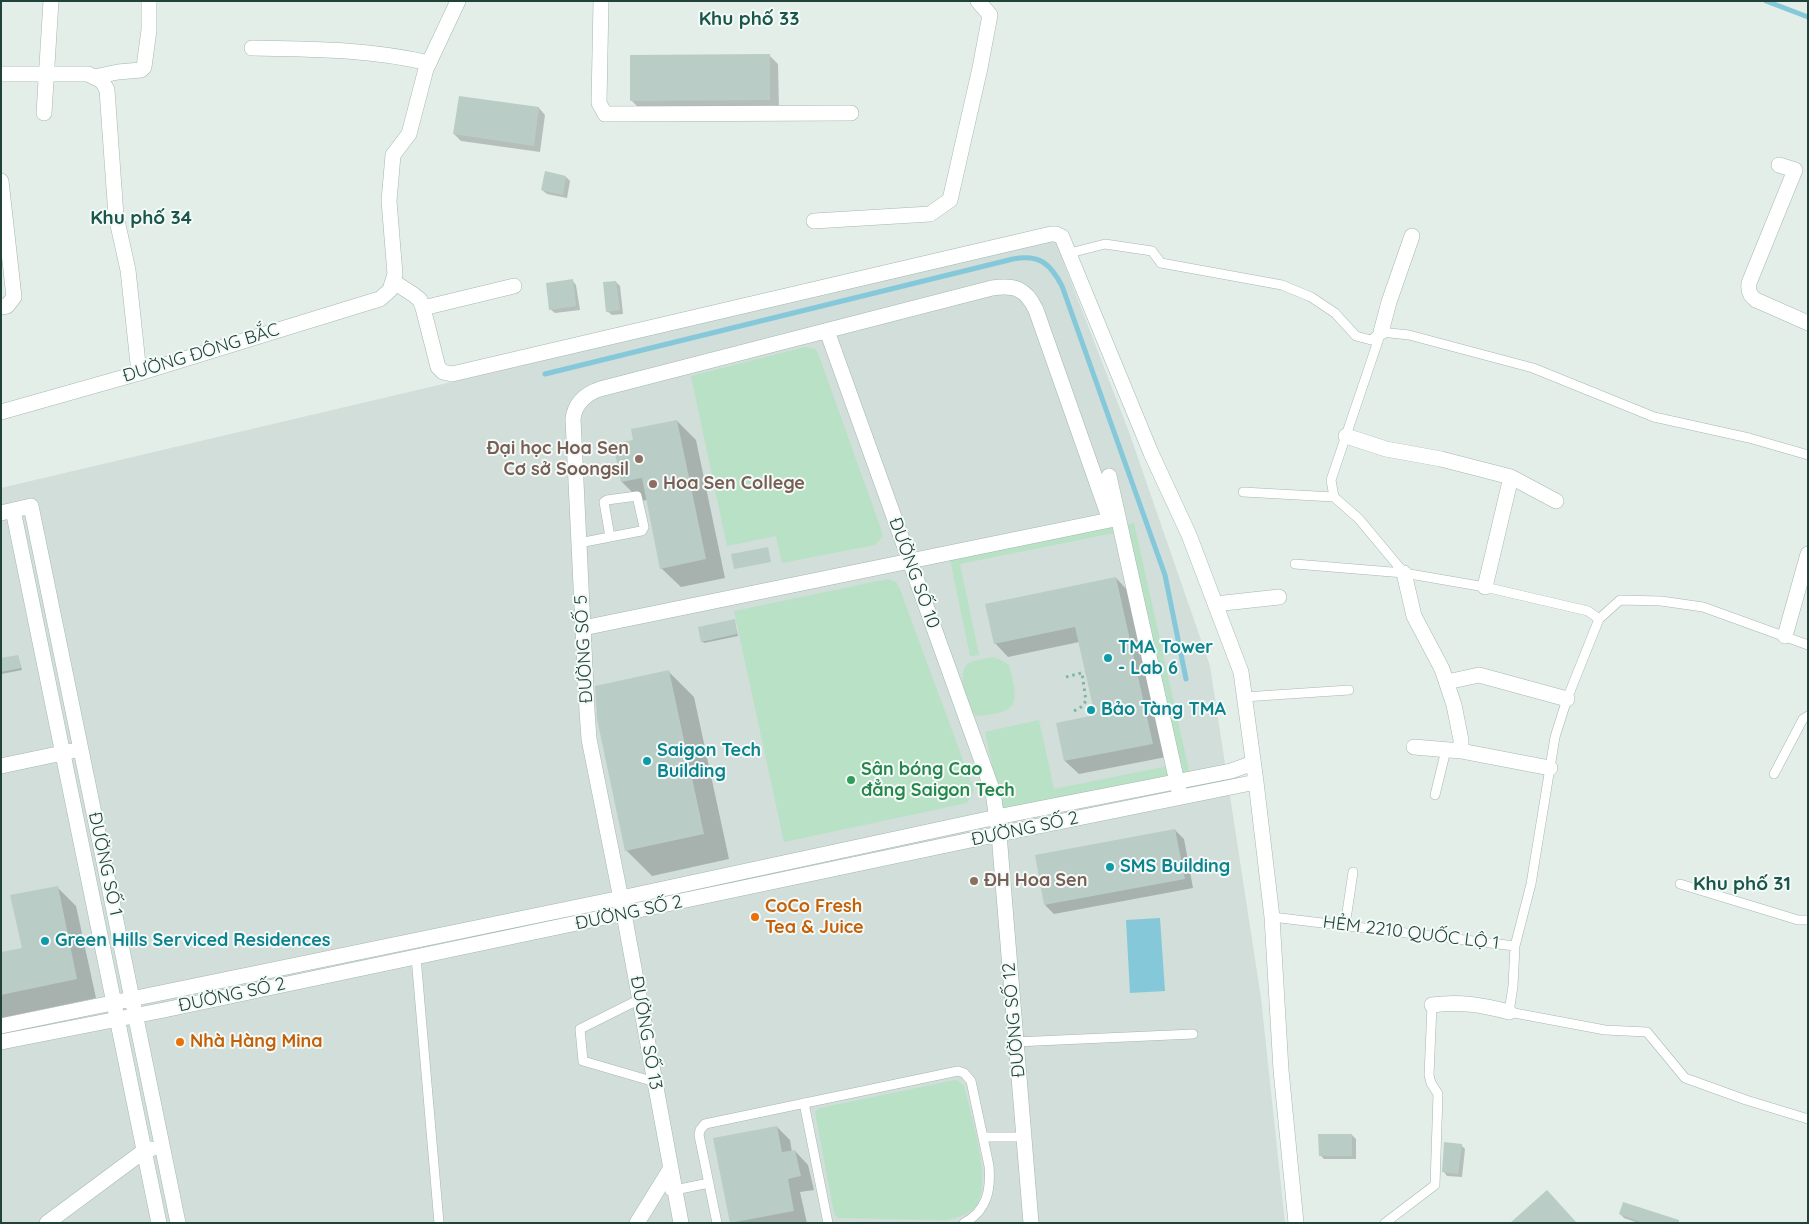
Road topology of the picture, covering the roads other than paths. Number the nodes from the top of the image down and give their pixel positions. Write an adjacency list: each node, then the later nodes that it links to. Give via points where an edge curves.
1 (51, 1): 9 (street)
2 (149, 1): 10 (street, via 144,67 137,71)
3 (458, 1): 7 (street)
4 (601, 1): 12 (street, via 599,103 605,114)
5 (978, 1): 15 (street, via 990,15 950,200 930,214)
6 (252, 48): 7 (street, via 340,49)
7 (429, 63): 18 (street, via 408,134 393,155 389,201 396,265)
8 (1, 74): 9 (street)
9 (48, 74): 10 (street, via 88,74); 11 (street)
10 (94, 77): 25 (street, via 107,90 116,216 128,270)
11 (44, 113)
12 (851, 113)
13 (1779, 165): 22 (street, via 1795,170 1748,289 1756,300)
14 (1, 181): 20 (street, via 14,297 7,306)
15 (814, 220)
16 (1412, 236): 24 (street)
17 (1070, 253): 21 (street, via 1062,237 1051,234 452,374 438,367); 24 (lane, via 1105,244 1152,251 1161,264 1282,285 1312,297 1335,313 1356,336 1370,340); 43 (street)
18 (394, 282): 21 (street, via 420,300); 25 (street, ĐƯỜNG ĐÔNG BẮC, via 380,299)
19 (514, 286): 21 (street)
20 (1, 307)
21 (423, 308)
22 (1808, 323)
23 (827, 331): 36 (street, ĐƯỜNG SỐ 5, via 600,389 582,398 573,419); 38 (street, ĐƯỜNG SỐ 10); 38 (street, via 992,288 1009,287 1024,292 1036,310 1110,520)
24 (1382, 332): 27 (lane); 28 (lane, via 1409,335 1533,368 1654,417)
25 (139, 372): 26 (street, ĐƯỜNG ĐÔNG BẮC)
26 (1, 412)
27 (1346, 436): 30 (street, via 1386,449); 32 (lane, via 1331,480)
28 (1808, 455)
29 (1109, 476): 63 (street)
30 (1512, 477): 33 (street); 41 (street)
31 (1243, 492): 32 (lane)
32 (1334, 497): 40 (lane, via 1358,519)
33 (1556, 501)
34 (7, 512): 45 (street, ĐƯỜNG SỐ 1, via 31,506); 46 (street, ĐƯỜNG SỐ 1)
35 (610, 537): 35 (lane, via 644,528 636,496 604,502); 36 (lane)
36 (579, 543): 47 (street, ĐƯỜNG SỐ 5)
37 (1808, 554): 48 (street)
38 (910, 561): 47 (street); 67 (street, ĐƯỜNG SỐ 10, via 993,792)
39 (1295, 564): 40 (lane)
40 (1404, 574): 41 (lane); 50 (street, via 1414,616)
41 (1485, 587): 44 (lane, via 1588,611)
42 (1279, 597): 43 (street)
43 (1215, 604): 52 (street, via 1241,672)
44 (1599, 619): 48 (lane, via 1620,600 1661,601 1703,607); 53 (lane)
45 (55, 623): 46 (street); 56 (street, ĐƯỜNG SỐ 1)
46 (37, 626): 58 (street, ĐƯỜNG SỐ 1)
47 (583, 628): 75 (street, ĐƯỜNG SỐ 5, via 589,739)
48 (1785, 636): 49 (lane)
49 (1808, 645)
50 (1447, 682): 53 (street, via 1479,675); 57 (street, via 1461,740)
51 (1349, 690): 52 (lane)
52 (1244, 697): 59 (street)
53 (1567, 699): 61 (lane, via 1555,737)
54 (1808, 716): 62 (lane, via 1803,719)
55 (1414, 747): 57 (street)
56 (81, 749): 58 (street); 72 (street, ĐƯỜNG SỐ 1)
57 (1453, 751): 61 (street); 65 (lane)
58 (63, 753): 60 (street); 73 (street, ĐƯỜNG SỐ 1)
59 (1254, 763): 63 (street, ĐƯỜNG SỐ 2); 64 (street)
60 (1, 766)
61 (1550, 768): 80 (lane, via 1531,884)
62 (1774, 774)
63 (1177, 781): 66 (street); 67 (street, ĐƯỜNG SỐ 2)
64 (1256, 782): 66 (street, ĐƯỜNG SỐ 2); 77 (street)
65 (1435, 795)
66 (1180, 797): 68 (street, ĐƯỜNG SỐ 2)
67 (997, 817): 68 (street, ĐƯỜNG SỐ 12); 69 (street, ĐƯỜNG SỐ 2)
68 (999, 834): 70 (street, ĐƯỜNG SỐ 2); 92 (street, ĐƯỜNG SỐ 12)
69 (824, 854): 70 (street); 75 (street, ĐƯỜNG SỐ 2)
70 (828, 870): 76 (street, ĐƯỜNG SỐ 2)
71 (1353, 872): 79 (lane)
72 (107, 875): 73 (street); 82 (street, ĐƯỜNG SỐ 1)
73 (88, 879): 84 (street, ĐƯỜNG SỐ 1)
74 (1680, 884): 78 (lane, via 1798,920)
75 (621, 898): 76 (street, ĐƯỜNG SỐ 13); 82 (street, ĐƯỜNG SỐ 2)
76 (624, 914): 81 (street, ĐƯỜNG SỐ 2); 83 (street, ĐƯỜNG SỐ 13)
77 (1272, 917): 79 (lane, HẺM 2210 QUỐC LỘ 1); 114 (street, via 1281,1070)
78 (1808, 920)
79 (1345, 926): 80 (lane, HẺM 2210 QUỐC LỘ 1)
80 (1515, 946): 86 (lane, HẺM 2210 QUỐC LỘ 1)
81 (416, 957): 87 (street, ĐƯỜNG SỐ 2); 107 (lane)
82 (132, 999): 84 (street, ĐƯỜNG SỐ 2); 87 (street, ĐƯỜNG SỐ 1)
83 (640, 999): 93 (street, ĐƯỜNG SỐ 13); 93 (lane, via 580,1029 583,1061)
84 (114, 1003): 88 (street, ĐƯỜNG SỐ 1); 89 (street, ĐƯỜNG SỐ 2)
85 (1432, 1006): 86 (street, via 1451,1002); 115 (lane, via 1429,1075 1438,1094 1435,1185)
86 (1509, 1012): 95 (lane, via 1605,1030 1647,1032 1685,1078)
87 (136, 1016): 88 (street, ĐƯỜNG SỐ 2); 98 (street, ĐƯỜNG SỐ 1)
88 (117, 1019): 91 (street, ĐƯỜNG SỐ 2); 99 (street, ĐƯỜNG SỐ 1)
89 (1, 1026)
90 (1193, 1034): 92 (lane)
91 (1, 1042)
92 (1015, 1042): 97 (street, ĐƯỜNG SỐ 12)
93 (655, 1082): 100 (street, ĐƯỜNG SỐ 13)
94 (804, 1103): 96 (lane, via 962,1072 971,1081); 101 (lane, via 702,1126 700,1135); 111 (lane)
95 (1808, 1120)
96 (983, 1137): 97 (lane); 112 (lane, via 989,1166 988,1193 983,1207)
97 (1024, 1137): 113 (street, ĐƯỜNG SỐ 12)
98 (162, 1147): 99 (street); 106 (street, ĐƯỜNG SỐ 1)
99 (144, 1151): 104 (street); 105 (street, ĐƯỜNG SỐ 1)
100 (671, 1168): 102 (street, ĐƯỜNG SỐ 13); 103 (street)
101 (709, 1183): 102 (lane); 110 (lane)
102 (675, 1190): 103 (lane); 109 (street, ĐƯỜNG SỐ 13)
103 (655, 1194): 108 (street)
104 (46, 1223)
105 (159, 1223)
106 (178, 1223)
107 (439, 1223)
108 (637, 1223)
109 (681, 1223)
110 (717, 1223)
111 (828, 1223)
112 (964, 1223)
113 (1031, 1223)
114 (1296, 1223)
115 (1385, 1223)

